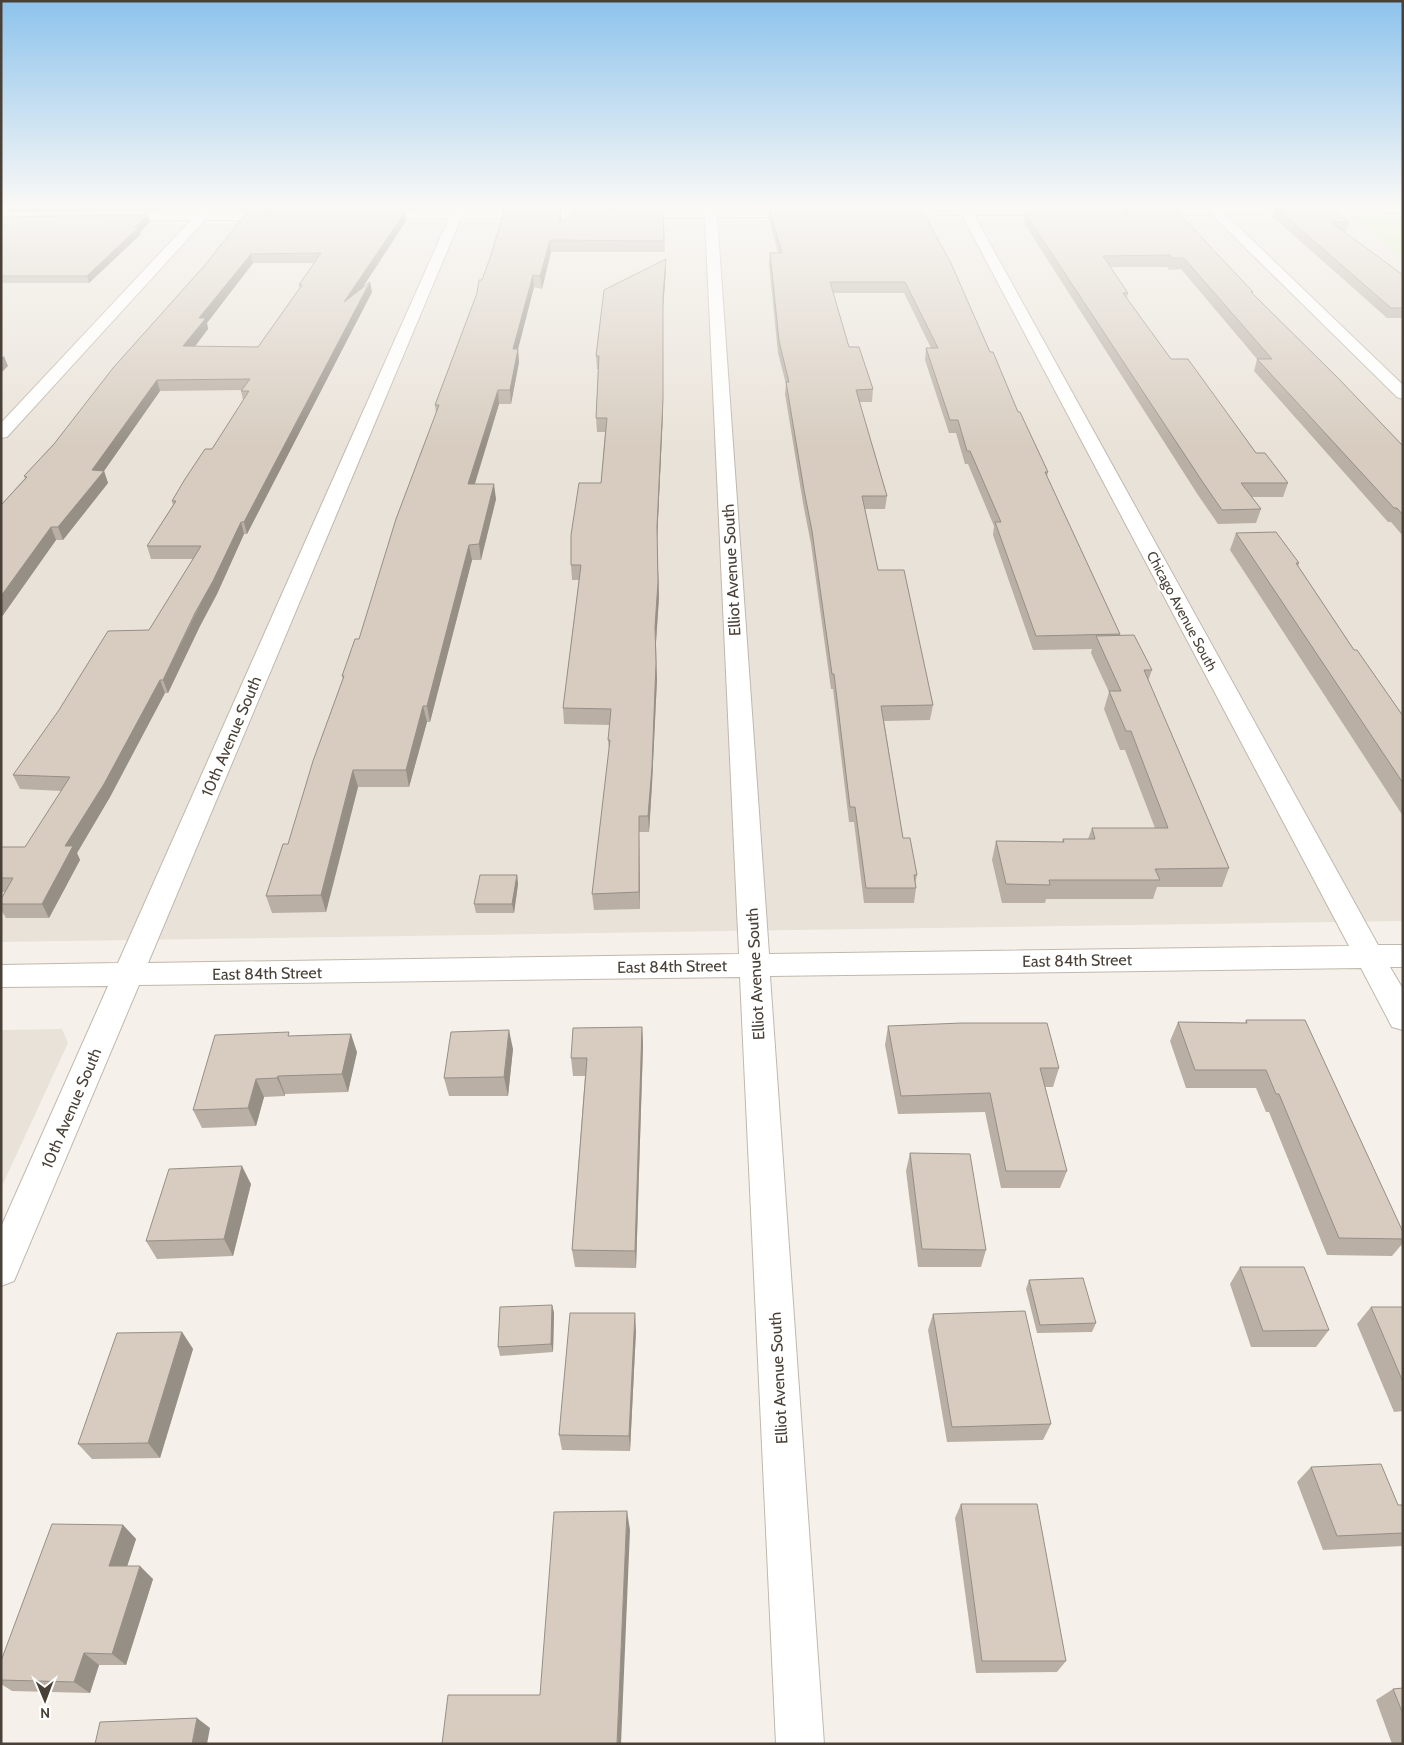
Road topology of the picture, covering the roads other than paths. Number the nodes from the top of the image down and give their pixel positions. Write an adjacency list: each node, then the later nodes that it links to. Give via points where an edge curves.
1 (137, 285): 7 (street)
2 (426, 285): 11 (street, 10th Avenue South)
3 (714, 285): 10 (street, Elliot Avenue South)
4 (1006, 285): 8 (street, Chicago Avenue South)
5 (1292, 285): 6 (street)
6 (1403, 394)
7 (1, 433)
8 (1369, 956): 9 (street, East 84th Street); 10 (street, East 84th Street); 13 (street, Chicago Avenue South)
9 (1403, 956)
10 (754, 965): 11 (street, East 84th Street); 15 (street, Elliot Avenue South)
11 (129, 975): 12 (street, East 84th Street); 14 (street, 10th Avenue South)
12 (1, 976)
13 (1403, 1018)
14 (1, 1269)
15 (800, 1744)

